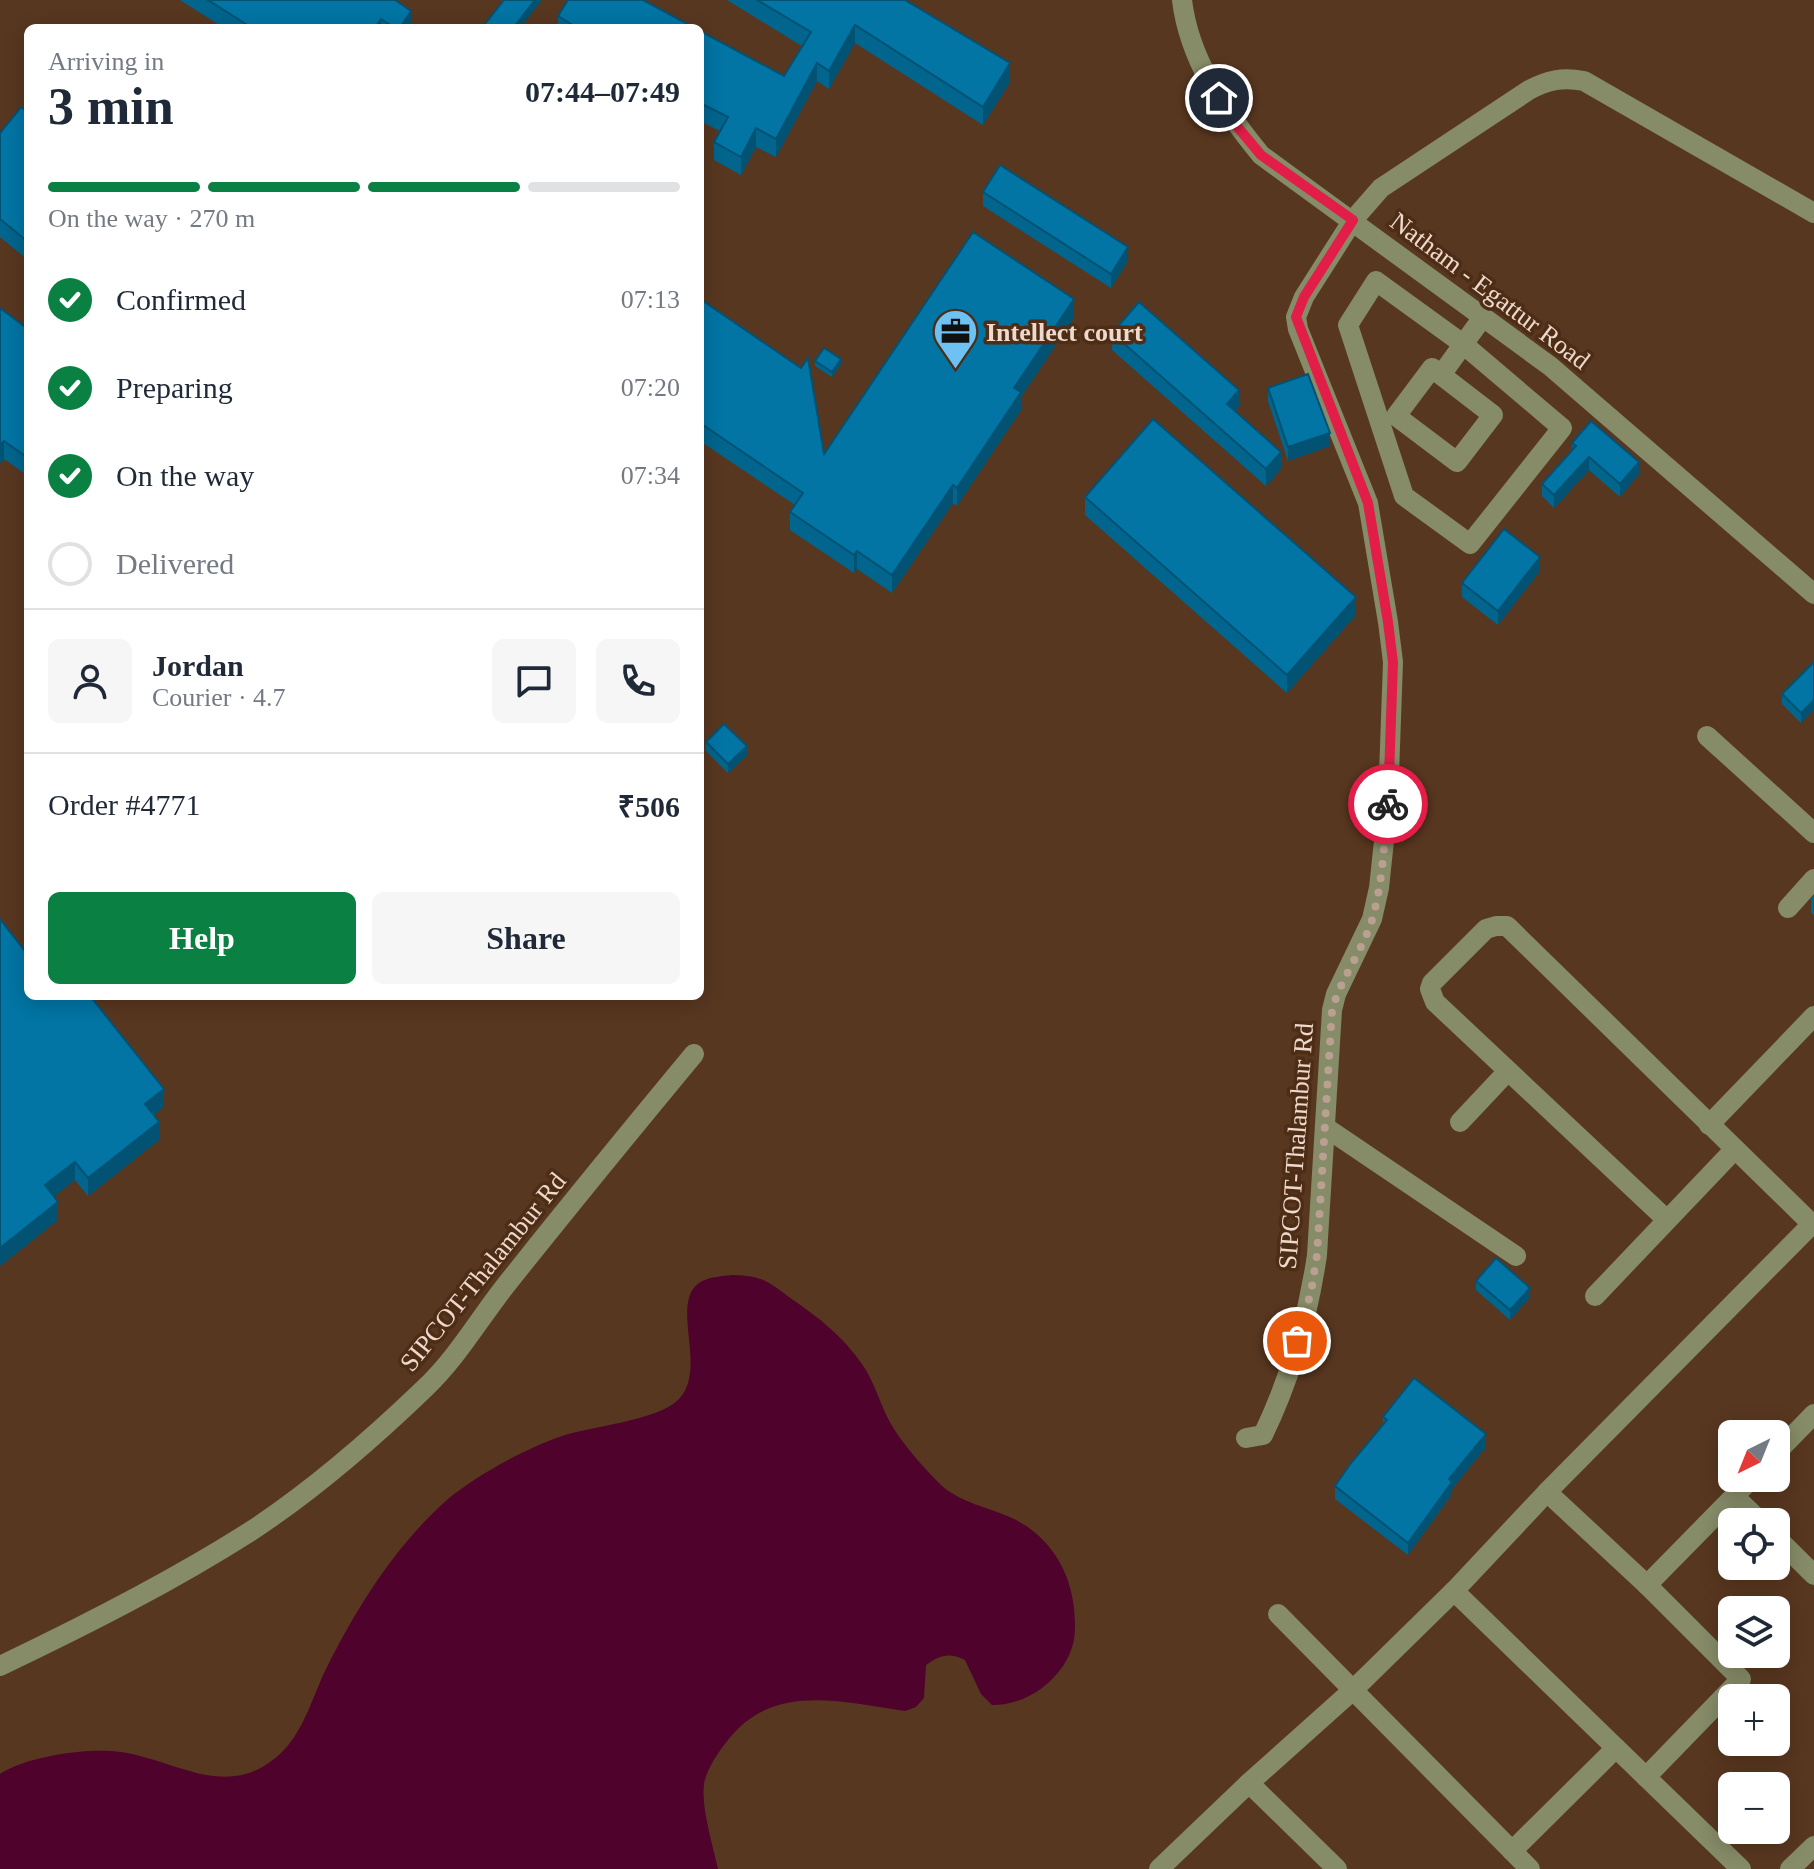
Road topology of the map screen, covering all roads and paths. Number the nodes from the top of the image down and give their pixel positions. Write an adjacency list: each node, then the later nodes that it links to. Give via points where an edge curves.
1 (1182, 0): 3 (street, Natham - Egattur Road, via 1185,28 1230,118 1261,155)
2 (1814, 213): 3 (street, SIPCOT-Thalambur Rd, via 1584,81 1565,78 1529,90 1447,143 1381,188)
3 (1353, 220): 4 (street, Natham - Egattur Road); 17 (street, SIPCOT-Thalambur Rd, via 1296,317 1368,503 1393,662 1391,760 1372,919 1332,1010)
4 (1483, 317): 5 (street); 7 (street, Natham - Egattur Road, via 1550,366)
5 (1463, 344): 5 (street, via 1376,281 1348,325 1404,496 1470,544 1562,428); 6 (street)
6 (1441, 375): 6 (street, via 1493,415 1457,462 1396,416 1432,368)
7 (1814, 594)
8 (1707, 736): 9 (street)
9 (1814, 833)
10 (1814, 879): 11 (street)
11 (1788, 908)
12 (1814, 1016): 16 (street)
13 (694, 1054): 35 (street, SIPCOT-Thalambur Rd, via 460,1350 426,1388 337,1467 252,1530 150,1591)
14 (1507, 1072): 15 (street); 16 (street, via 1435,1002 1430,989 1486,929 1496,926 1507,926); 19 (street)
15 (1460, 1122)
16 (1709, 1125): 18 (street)
17 (1325, 1127): 21 (street); 24 (street, SIPCOT-Thalambur Rd, via 1311,1292 1274,1412 1263,1435)
18 (1735, 1149): 19 (street); 20 (street)
19 (1666, 1219): 22 (street)
20 (1813, 1224): 26 (street)
21 (1516, 1256)
22 (1595, 1296)
23 (1813, 1417): 25 (street)
24 (1246, 1438)
25 (1790, 1439)
26 (1547, 1492): 32 (street); 33 (street)
27 (1738, 1492): 28 (street)
28 (1734, 1496): 29 (street); 32 (street)
29 (1746, 1508)
30 (1790, 1551): 31 (street)
31 (1814, 1575)
32 (1647, 1585): 38 (street, via 1741,1679)
33 (1454, 1591): 36 (street); 37 (street)
34 (1278, 1614): 36 (street)
35 (0, 1666)
36 (1353, 1690): 39 (street); 41 (street)
37 (1616, 1748): 38 (street); 41 (street)
38 (1646, 1777): 45 (street)
39 (1249, 1783): 42 (street); 43 (street)
40 (1814, 1846): 46 (street)
41 (1512, 1851): 44 (street)
42 (1159, 1869)
43 (1337, 1869)
44 (1530, 1869)
45 (1741, 1869)
46 (1790, 1869)

